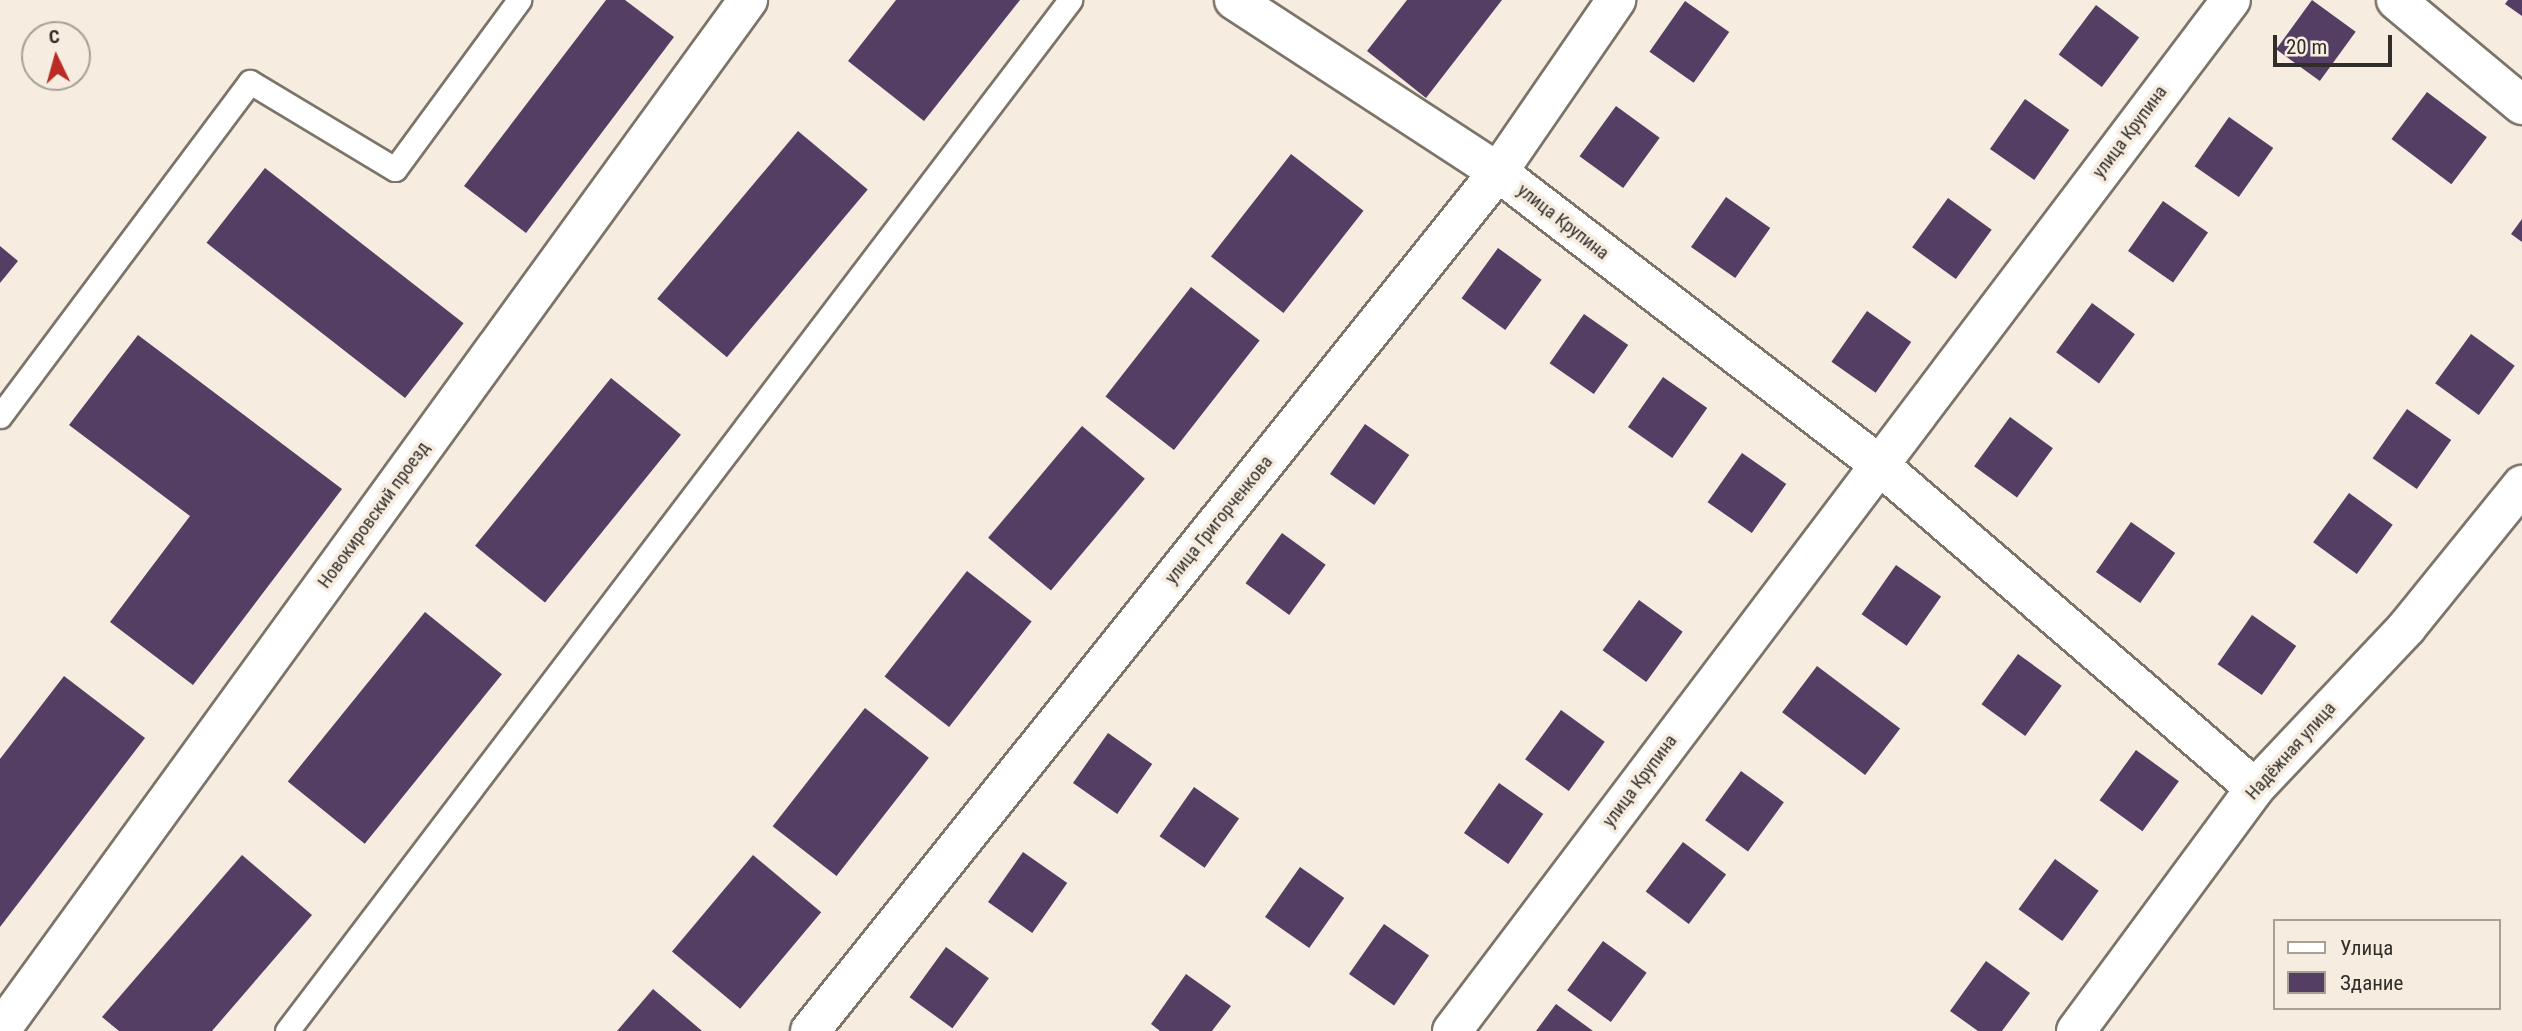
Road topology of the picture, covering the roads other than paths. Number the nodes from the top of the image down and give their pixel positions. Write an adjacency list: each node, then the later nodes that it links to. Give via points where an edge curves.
1 (519, 0): 10 (lane, via 394,169 250,82)
2 (748, 0): 14 (street, Новокировский проезд)
3 (1070, 0): 15 (lane)
4 (1234, 0): 9 (street, улица Крупина)
5 (1616, 0): 9 (street, улица Григорченкова)
6 (2231, 0): 11 (street, улица Крупина)
7 (2396, 0): 8 (street)
8 (2522, 105)
9 (1498, 172): 11 (street, улица Крупина); 16 (street, улица Григорченкова)
10 (0, 416)
11 (1878, 464): 13 (street, улица Крупина); 17 (street, улица Крупина)
12 (2522, 485): 13 (street, Надёжная улица, via 2407,627)
13 (2255, 788): 18 (street, Надёжная улица)
14 (0, 1031)
15 (287, 1031)
16 (810, 1031)
17 (1452, 1031)
18 (2076, 1031)

